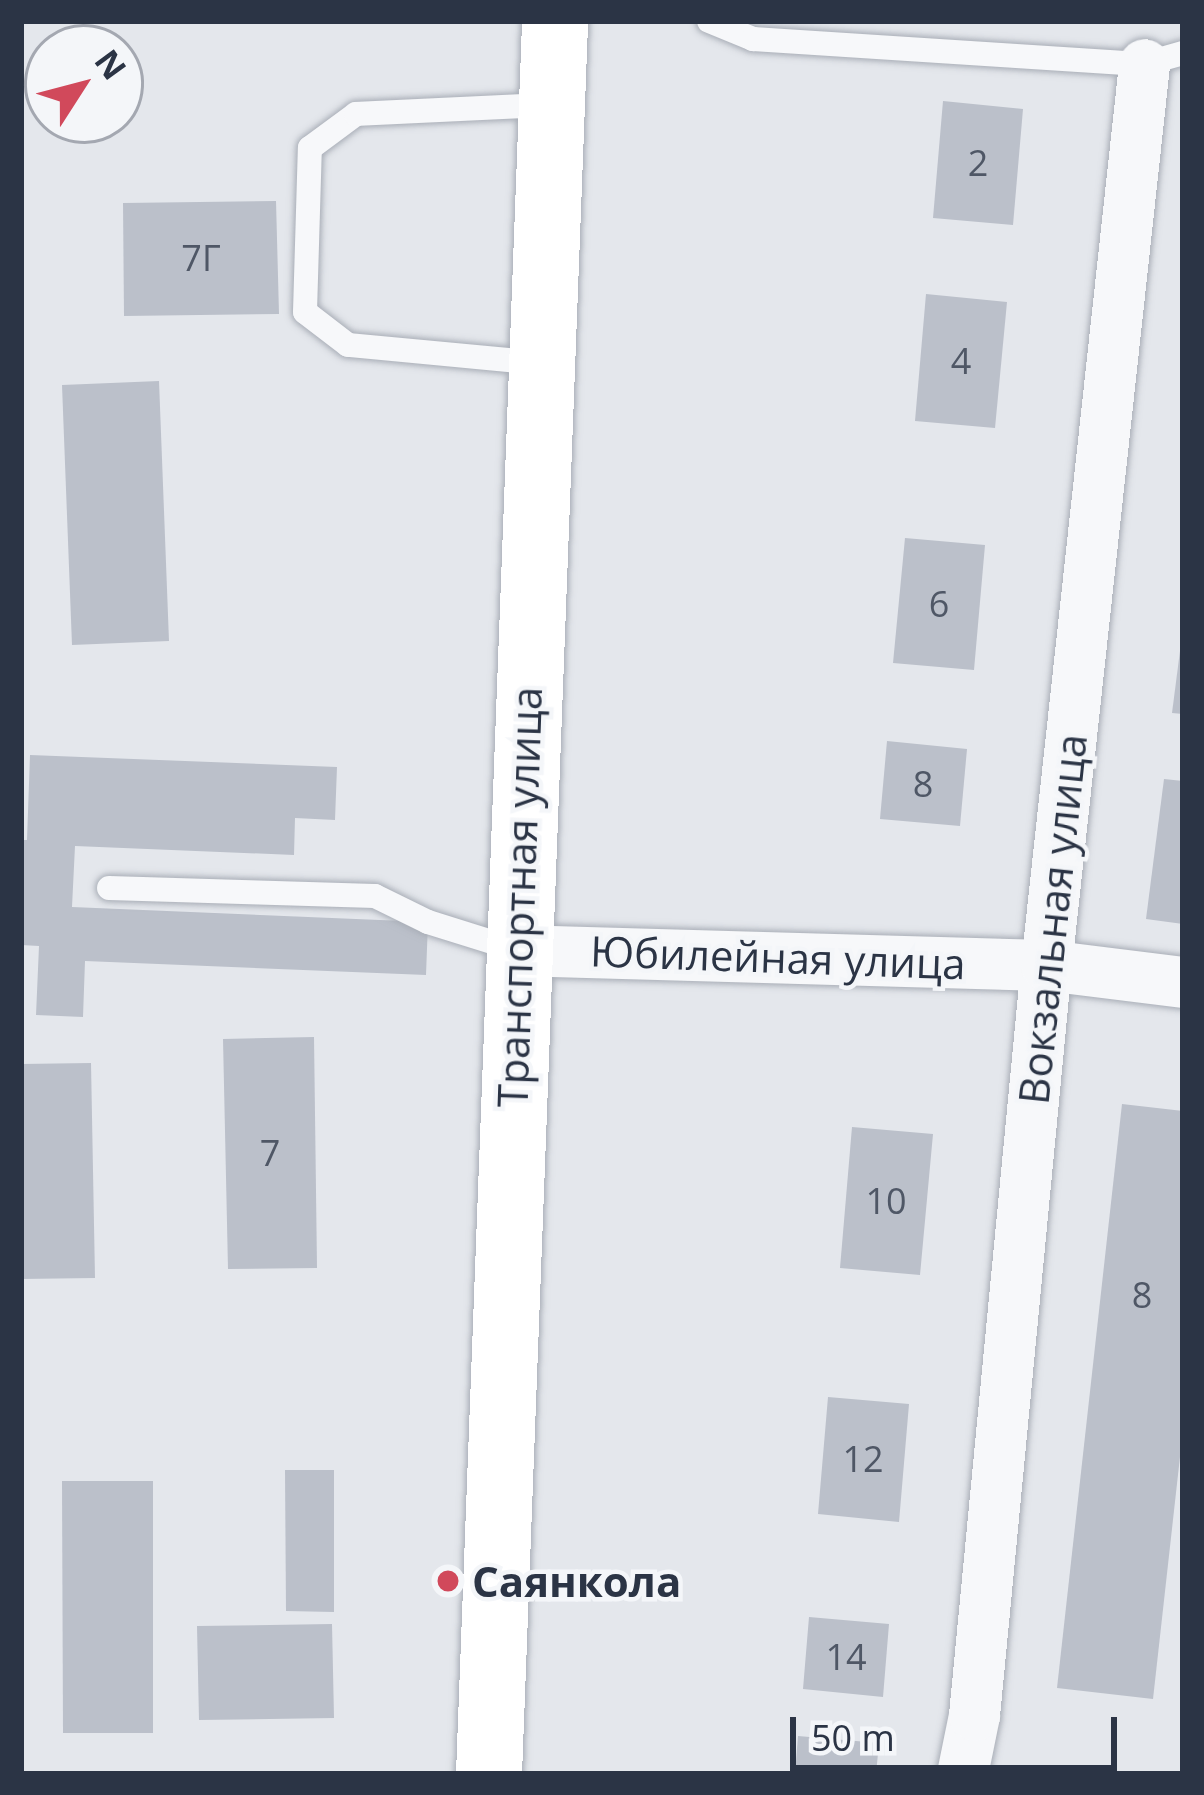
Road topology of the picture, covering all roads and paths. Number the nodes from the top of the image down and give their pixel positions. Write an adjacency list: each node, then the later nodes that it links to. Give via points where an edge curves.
1 (555, 21): 4 (street, Транспортная улица)
2 (709, 21): 3 (lane, via 753,39)
3 (1163, 58): 8 (street, Вокзальная улица)
4 (551, 104): 5 (street, Транспортная улица); 5 (lane, via 356,114 310,148 305,312 348,345)
5 (541, 363): 7 (street, Транспортная улица)
6 (110, 888): 7 (lane, via 375,896)
7 (516, 950): 8 (street, Юбилейная улица); 11 (street, Транспортная улица)
8 (1046, 965): 9 (street, Юбилейная улица); 10 (street, Вокзальная улица)
9 (1183, 982)
10 (970, 1773)
11 (489, 1774)

